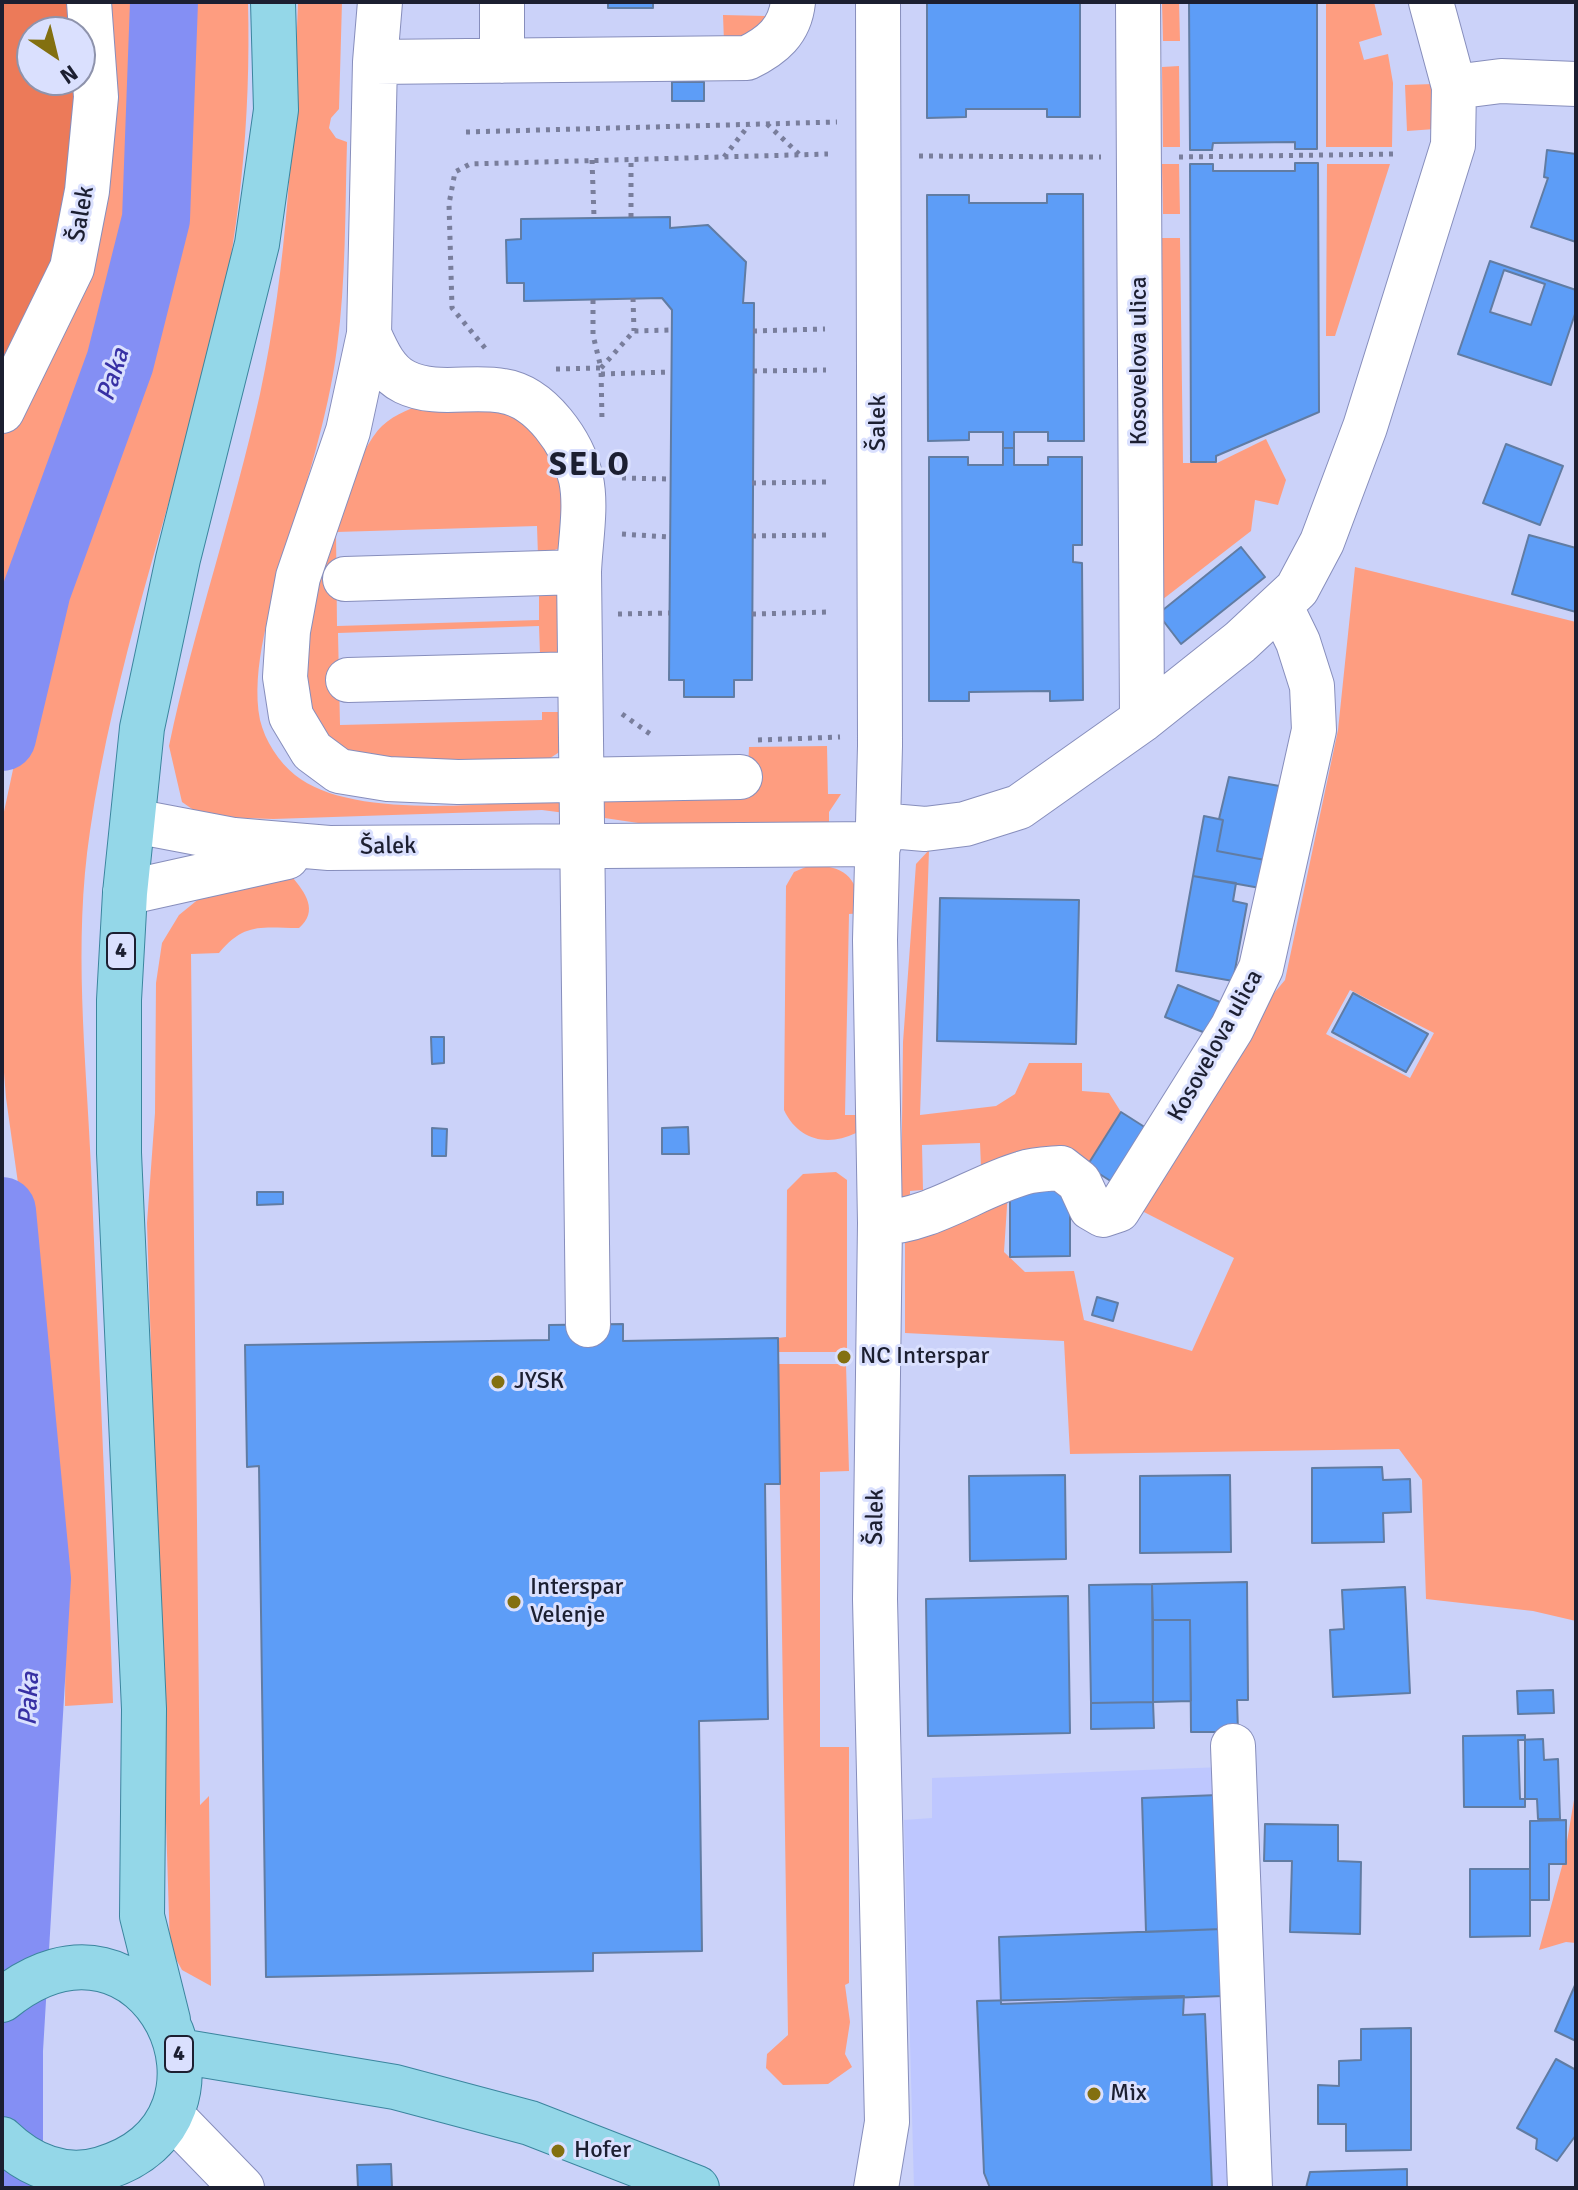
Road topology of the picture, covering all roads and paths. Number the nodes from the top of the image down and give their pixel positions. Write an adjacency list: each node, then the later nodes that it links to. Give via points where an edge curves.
1 (89, 2): 37 (street, Šalek, via 96,97 87,191 72,268)
2 (273, 2): 55 (main road, 4, via 276,110 257,244 142,728)
3 (380, 2): 10 (street)
4 (502, 2): 9 (street)
5 (793, 2): 9 (street, via 782,34 747,58)
6 (878, 2): 56 (street, Šalek)
7 (1138, 2): 52 (street, Kosovelova ulica)
8 (1431, 2): 12 (street)
9 (502, 61): 10 (street)
10 (375, 62): 30 (street)
11 (1576, 84): 12 (street, via 1501,81)
12 (1454, 87): 47 (street, via 1453,145 1365,427 1322,542)
13 (838, 122): 15 (path)
14 (750, 124): 15 (path); 16 (path); 19 (path)
15 (767, 124): 18 (path)
16 (466, 132)
17 (828, 154): 18 (path)
18 (800, 155): 19 (path)
19 (724, 157): 20 (path)
20 (631, 159): 21 (path); 23 (path)
21 (592, 160): 22 (path); 31 (path, via 470,164 455,172 449,204 452,308)
22 (594, 217)
23 (631, 217)
24 (633, 298): 28 (path)
25 (593, 300): 34 (path)
26 (825, 329): 29 (path)
27 (672, 330): 28 (path)
28 (634, 331): 34 (path)
29 (753, 331)
30 (369, 334): 40 (street, via 381,361 403,382 434,390 505,391 535,405 566,440); 54 (street, via 348,431 298,577 285,677 291,716 312,751 339,771 444,782)
31 (492, 357)
32 (545, 369): 34 (path)
33 (826, 370): 35 (path)
34 (601, 371): 36 (path); 38 (path)
35 (753, 371)
36 (671, 372)
37 (2, 411)
38 (602, 433)
39 (669, 479): 40 (path)
40 (581, 480): 45 (street)
41 (827, 482): 42 (path)
42 (752, 483)
43 (828, 535): 44 (path)
44 (752, 536)
45 (579, 572): 46 (street); 50 (street)
46 (345, 579)
47 (1281, 607): 52 (street); 60 (street, Kosovelova ulica, via 1312,686 1314,730 1261,968 1232,1028 1118,1210 1103,1215 1091,1208 1079,1182 1061,1168 1024,1172 896,1223)
48 (829, 612): 49 (path)
49 (752, 614)
50 (580, 674): 51 (street); 54 (street)
51 (348, 680)
52 (1142, 720): 56 (street, via 1019,807 965,824)
53 (740, 777): 54 (street)
54 (583, 778): 57 (street)
55 (134, 821): 58 (street, via 234,840); 59 (main road, 4)
56 (879, 835): 57 (street, Šalek); 60 (street, Šalek, via 875,940)
57 (584, 844): 58 (street, Šalek); 61 (street)
58 (329, 848): 59 (street)
59 (125, 893): 63 (main road, 4, via 119,1153 144,1709)
60 (880, 1223): 73 (street, Šalek, via 875,1599 887,2122)
61 (588, 1325)
62 (1233, 1746): 74 (street)
63 (142, 1916): 64 (main road, 4); 66 (main road, 4)
64 (122, 1977): 65 (main road, 4, via 90,1968 58,1969 27,1980); 66 (main road, 4, via 148,1995)
65 (2, 2000)
66 (174, 2036): 67 (main road, 4, via 180,2083); 72 (main road, via 530,2123)
67 (161, 2128): 69 (main road, via 123,2163); 70 (street); 71 (main road, 4)
68 (2, 2139): 69 (main road, via 21,2157)
69 (84, 2177)
70 (242, 2187)
71 (144, 2188)
72 (697, 2188)
73 (876, 2188)
74 (1250, 2188)

